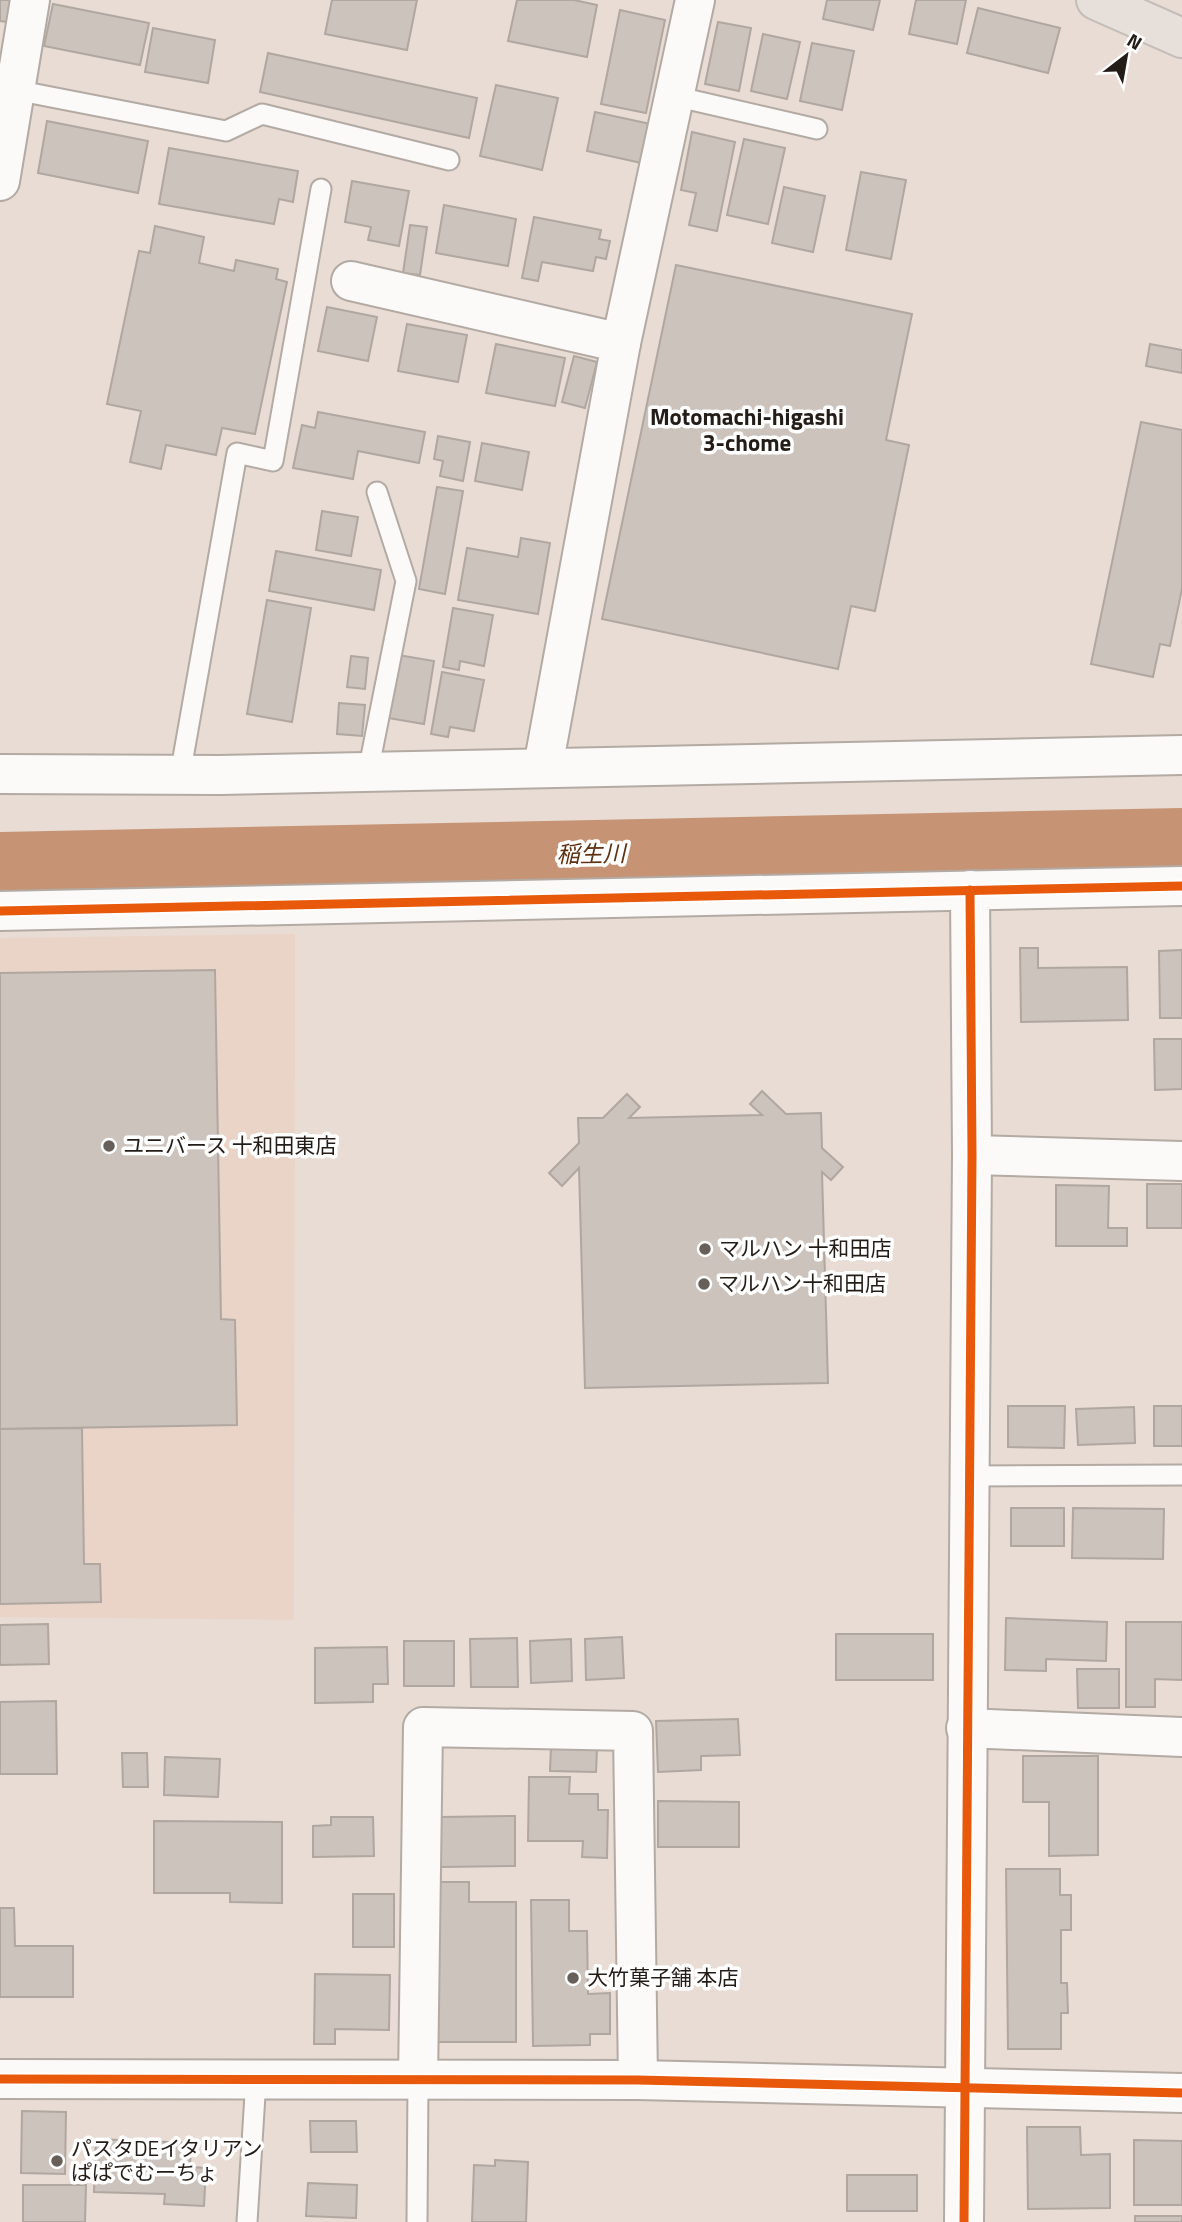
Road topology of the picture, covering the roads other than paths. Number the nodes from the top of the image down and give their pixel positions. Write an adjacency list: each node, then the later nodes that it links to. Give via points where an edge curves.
1 (30, 0): 5 (street)
2 (695, 0): 6 (street)
3 (1096, 0): 4 (main road)
4 (1182, 38)
5 (15, 90): 8 (lane, via 226,131 262,114); 9 (street)
6 (674, 96): 7 (lane); 12 (street)
7 (817, 129)
8 (449, 160)
9 (0, 181)
10 (321, 189): 18 (lane, via 274,461 237,453)
11 (351, 281): 12 (street)
12 (621, 343): 15 (street)
13 (377, 492): 16 (lane, via 406,581)
14 (1182, 755): 15 (street)
15 (543, 767): 16 (street)
16 (368, 772): 18 (street)
17 (0, 774): 18 (street)
18 (180, 775)
19 (1182, 886): 20 (street)
20 (970, 890): 21 (street); 22 (street)
21 (0, 911)
22 (972, 1154): 23 (street); 25 (street)
23 (1182, 1161)
24 (1182, 1475): 25 (lane)
25 (969, 1476): 26 (street)
26 (965, 1728): 27 (street); 32 (street)
27 (1182, 1737)
28 (0, 2079): 29 (street)
29 (256, 2079): 30 (street); 34 (lane)
30 (418, 2080): 31 (street); 31 (street, via 423,1727 633,1731); 35 (lane)
31 (638, 2081): 32 (street)
32 (965, 2090): 33 (street); 36 (street)
33 (1182, 2092)
34 (247, 2222)
35 (417, 2222)
36 (964, 2222)

